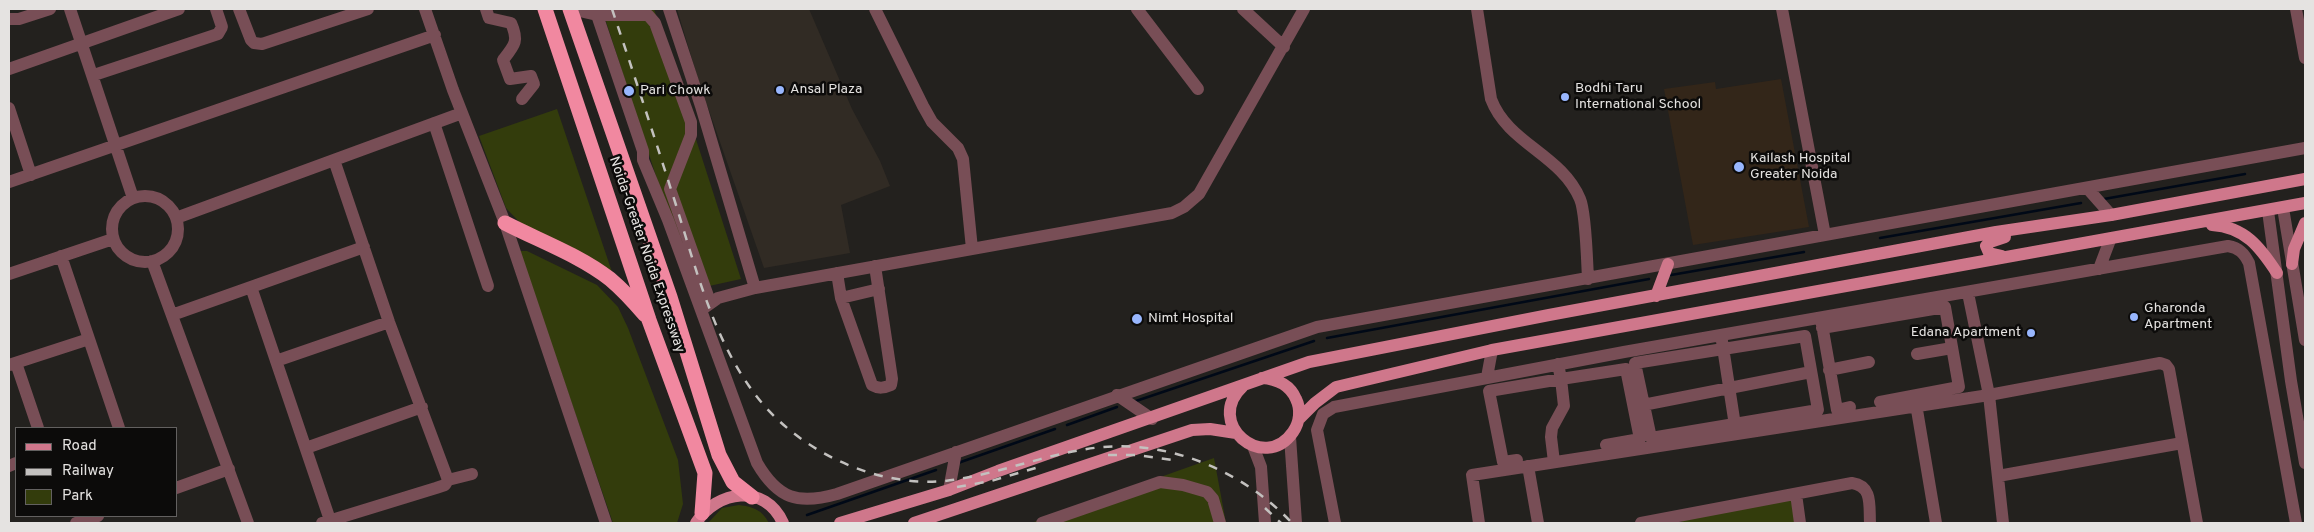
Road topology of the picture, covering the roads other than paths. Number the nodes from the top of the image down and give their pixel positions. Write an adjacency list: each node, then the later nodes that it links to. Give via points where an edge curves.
1 (50, 9): 22 (street)
2 (70, 9): 24 (street)
3 (179, 9): 24 (street)
4 (216, 9): 28 (street, via 222,27 218,34)
5 (239, 9): 6 (street, via 251,40 262,44)
6 (368, 9)
7 (426, 9): 23 (street)
8 (486, 9): 30 (street, via 489,18 512,23 517,36 503,60 510,79 531,76 534,84)
9 (545, 9): 82 (highway, Noida-Greater Noida Expressway)
10 (570, 9): 20 (street); 41 (highway, Noida-Greater Noida Expressway)
11 (660, 9): 21 (street)
12 (669, 9): 33 (street)
13 (1137, 9): 29 (street)
14 (1243, 9): 25 (street)
15 (1304, 9): 25 (street)
16 (1477, 9): 70 (street, via 1491,99 1496,111 1505,125 1567,174 1582,202)
17 (1782, 9): 55 (street)
18 (2296, 9): 26 (street)
19 (879, 11): 59 (street, via 932,122 958,148 963,159)
20 (596, 12): 21 (street); 39 (street, via 643,151)
21 (648, 15): 34 (street, via 655,23)
22 (9, 19)
23 (435, 35): 32 (street); 36 (street)
24 (82, 44): 27 (street); 28 (street)
25 (1284, 46): 59 (street, via 1213,171 1198,194 1184,207 1172,213)
26 (2305, 58)
27 (9, 69)
28 (94, 75): 36 (street)
29 (1198, 89)
30 (522, 99)
31 (9, 108): 40 (street)
32 (462, 113): 35 (street); 51 (street)
33 (705, 118): 34 (street); 73 (street)
34 (691, 122): 76 (street, via 691,135 670,189)
35 (434, 123): 38 (street); 71 (street)
36 (115, 146): 40 (street); 45 (street)
37 (2305, 148): 44 (street)
38 (334, 160): 50 (street); 58 (street)
39 (643, 160): 41 (street); 76 (street)
40 (31, 175): 43 (street)
41 (628, 176): 131 (highway, Noida-Greater Noida Expressway, via 719,455 733,482)
42 (2305, 179): 49 (main road)
43 (9, 182)
44 (2088, 188): 49 (street); 55 (street)
45 (133, 198): 50 (street, via 154,197 171,209); 56 (street, via 115,215)
46 (2305, 204): 47 (main road)
47 (2283, 208): 48 (main road); 64 (street)
48 (2268, 211): 53 (main road); 67 (street)
49 (2111, 215): 54 (main road)
50 (176, 218): 62 (street, via 176,240 170,250)
51 (505, 223): 82 (highway, via 583,261 609,278); 139 (street)
52 (2305, 223): 64 (main road, via 2294,249)
53 (2201, 224): 57 (main road); 67 (main road, via 2222,225 2250,238)
54 (2020, 229): 61 (main road, via 1986,246 1989,253); 77 (main road)
55 (1825, 235): 63 (street)
56 (113, 239): 60 (street); 62 (street, via 124,255 133,260)
57 (2110, 240): 61 (main road); 66 (street)
58 (364, 247): 72 (street); 83 (street)
59 (972, 249): 65 (street)
60 (60, 256): 69 (street); 86 (street)
61 (2007, 257): 90 (main road)
62 (152, 261): 81 (street)
63 (1668, 264): 70 (street); 77 (main road)
64 (2292, 264): 87 (street)
65 (875, 266): 68 (street); 74 (street)
66 (2099, 269): 75 (street); 106 (street, via 2236,247 2249,263)
67 (2277, 272): 101 (street)
68 (837, 273): 73 (street); 78 (street)
69 (9, 274)
70 (1588, 279): 104 (street, via 1317,327)
71 (488, 286)
72 (251, 287): 81 (street); 92 (street)
73 (755, 288): 76 (street)
74 (879, 289): 78 (street); 78 (street, via 892,380 886,387 872,385)
75 (1968, 293): 79 (street); 105 (street)
76 (707, 296): 80 (street); 80 (street)
77 (1656, 296): 99 (main road, via 1309,362)
78 (841, 298)
79 (1945, 302): 84 (street); 88 (street)
80 (701, 310): 120 (street, via 756,464 766,479 784,494 803,501 818,500)
81 (172, 315): 124 (street)
82 (649, 320): 133 (highway, Noida-Greater Noida Expressway, via 705,472)
83 (389, 322): 92 (street); 109 (street)
84 (1821, 323): 85 (street); 96 (street)
85 (1721, 336): 89 (street); 95 (street)
86 (89, 339): 94 (street); 113 (street)
87 (2305, 340)
88 (1952, 348): 91 (street); 96 (street, via 1959,387 1837,410)
89 (1722, 349): 97 (street, via 1805,336); 103 (street); 108 (street, via 1635,363)
90 (1492, 350): 98 (street); 111 (main road, via 1336,387)
91 (1917, 354)
92 (276, 362): 119 (street)
93 (1869, 362): 96 (street)
94 (12, 364): 112 (street)
95 (1558, 364): 98 (street); 100 (street)
96 (1829, 370)
97 (1811, 372): 103 (street); 114 (street, via 1818,410)
98 (1487, 377): 146 (street, via 1334,407 1324,414 1317,430)
99 (1262, 378): 102 (main road); 111 (main road, via 1280,382 1293,393)
100 (1561, 379): 121 (street, via 1564,406 1552,428); 121 (street, via 1489,391 1503,462); 121 (street, via 1626,369 1640,439)
101 (2291, 381): 106 (street); 122 (street)
102 (1245, 384): 110 (main road); 115 (main road, via 1230,407)
103 (1729, 389): 108 (street); 114 (street)
104 (1117, 395): 110 (street); 120 (street)
105 (1988, 395): 107 (street); 117 (street, via 2160,363 2169,369); 126 (street)
106 (2274, 396): 155 (street)
107 (1916, 404): 114 (street); 152 (street)
108 (1643, 405): 114 (street, via 1651,438)
109 (422, 407): 119 (street); 127 (street)
110 (1152, 419): 129 (main road, via 998,470)
111 (1299, 419): 116 (main road)
112 (38, 427)
113 (118, 427)
114 (1736, 429): 121 (street)
115 (1236, 433): 118 (main road); 141 (main road, via 1192,430)
116 (1290, 437): 118 (main road, via 1279,445); 145 (street)
117 (2182, 444): 126 (street); 154 (street)
118 (1253, 446): 144 (street, via 1261,467)
119 (306, 448): 136 (street)
120 (956, 452): 129 (street)
121 (1554, 458): 123 (street)
122 (2305, 463)
123 (1528, 466): 147 (street, via 1472,475); 148 (street)
124 (228, 469): 128 (street); 138 (street)
125 (472, 474): 127 (street)
126 (1998, 476): 153 (street)
127 (448, 480): 136 (street, via 445,485)
128 (178, 487)
129 (949, 490): 140 (main road)
130 (1796, 494): 134 (street); 150 (street); 151 (street, via 1862,484 1867,490)
131 (752, 497): 133 (main road, via 725,498 713,504); 135 (main road, via 768,505)
132 (95, 517): 137 (street)
133 (699, 518)
134 (1674, 520): 149 (street)
135 (784, 521)
136 (326, 522)
137 (76, 523)
138 (248, 523)
139 (606, 523)
140 (840, 523)
141 (914, 523)
142 (1042, 523): 143 (street, via 1160,482 1207,492 1213,499)
143 (1220, 523)
144 (1265, 523)
145 (1296, 523)
146 (1334, 523)
147 (1479, 523)
148 (1538, 523)
149 (1641, 523)
150 (1800, 523)
151 (1870, 523)
152 (1936, 523)
153 (2003, 523)
154 (2197, 523)
155 (2296, 523)

